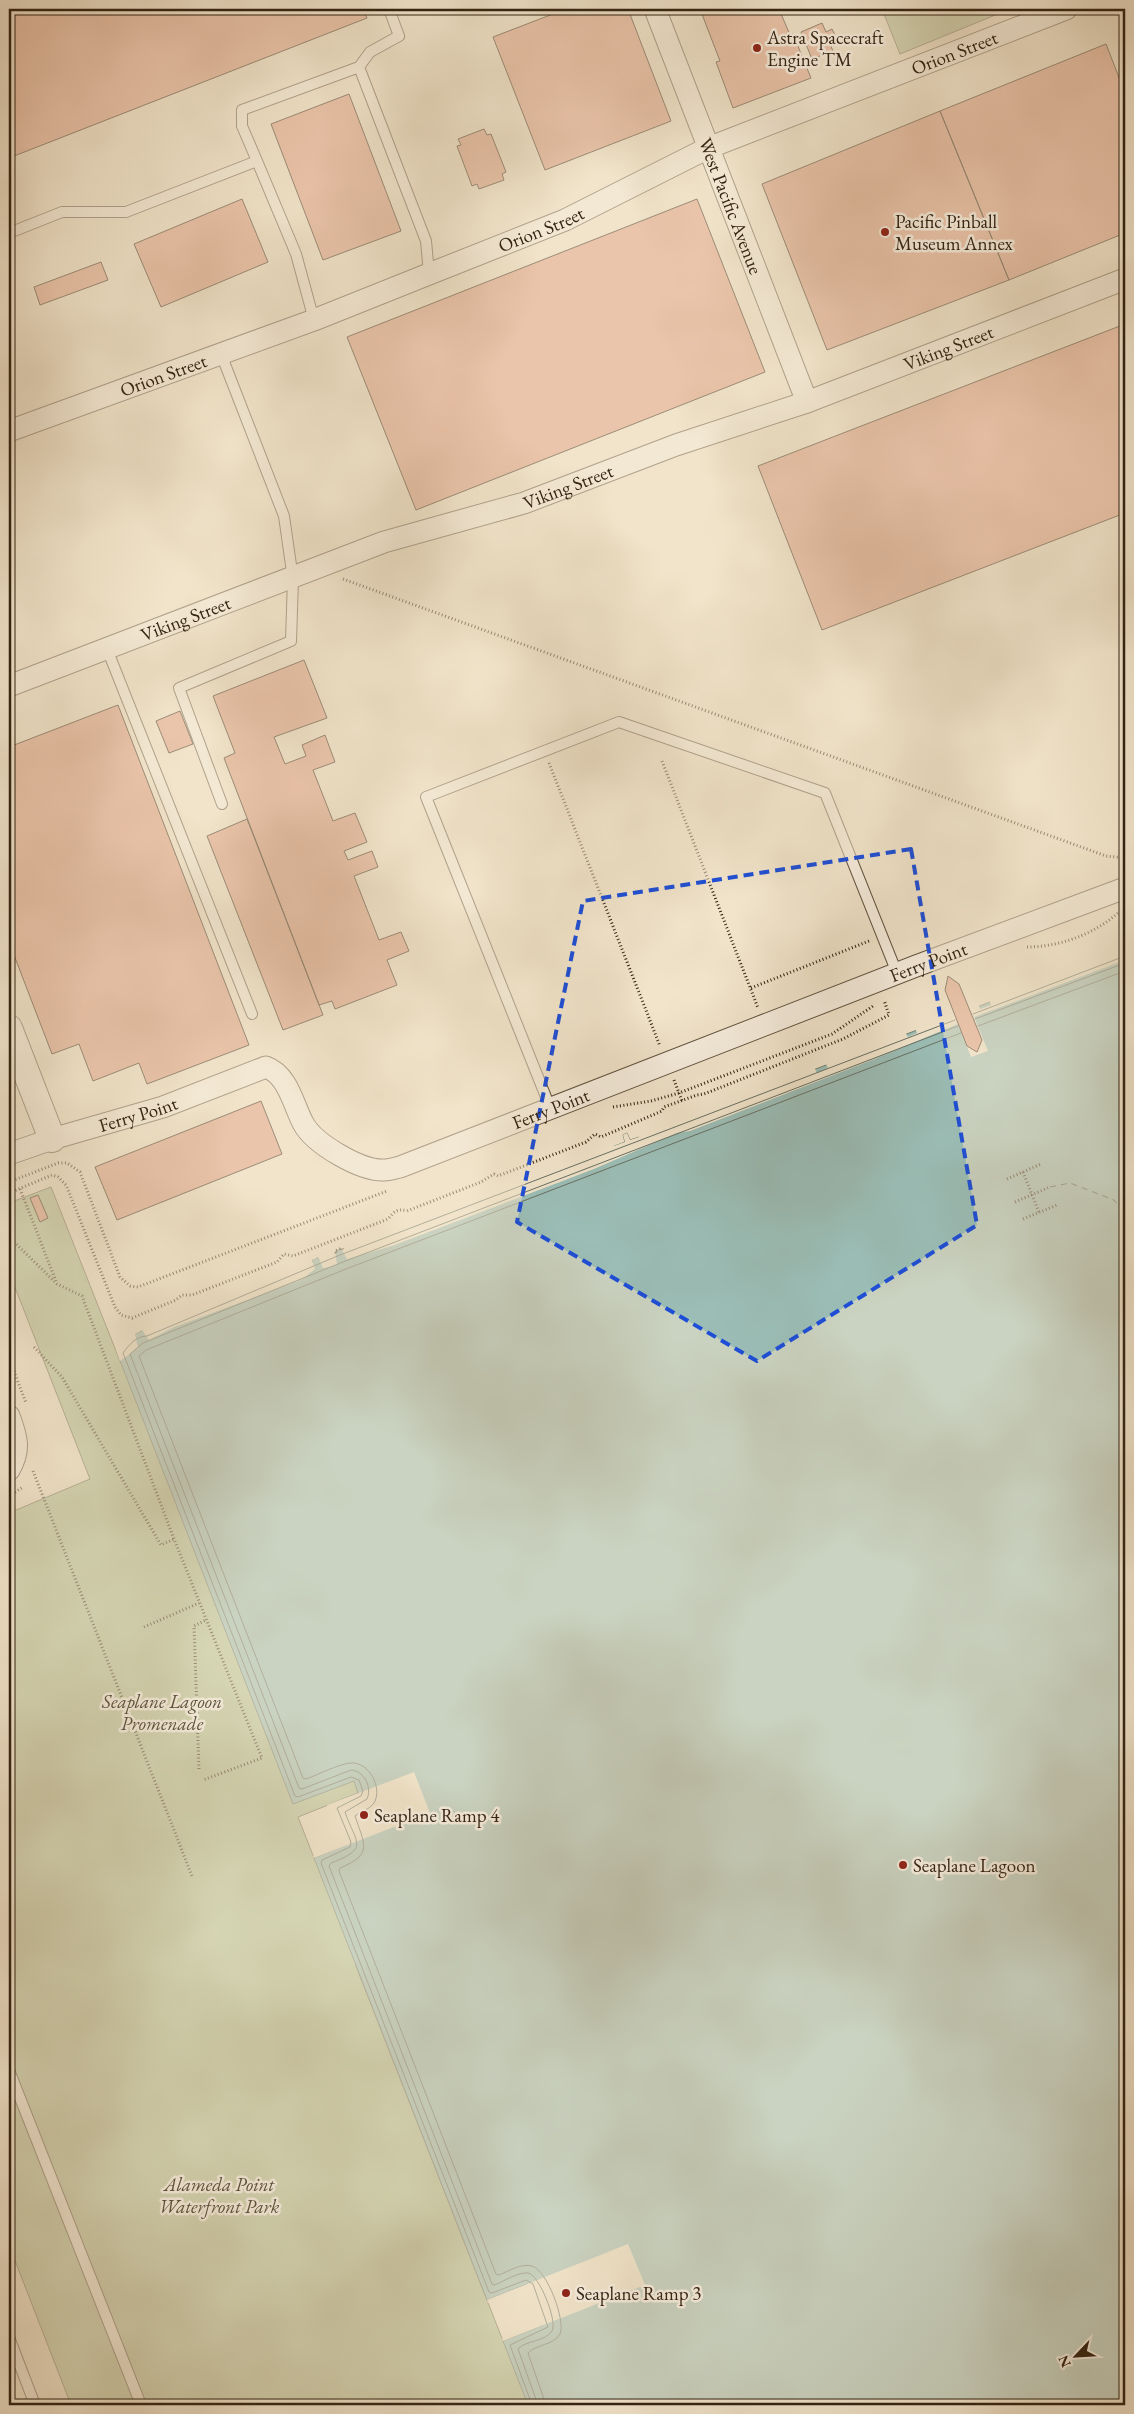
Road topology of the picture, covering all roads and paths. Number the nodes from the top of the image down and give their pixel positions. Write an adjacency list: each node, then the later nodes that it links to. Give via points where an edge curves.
1 (389, 9): 4 (lane, via 399,36 370,52)
2 (655, 9): 5 (street, West Pacific Avenue)
3 (1066, 9): 5 (street, Orion Street)
4 (360, 67): 6 (lane, via 242,110 242,126); 8 (lane, via 426,241)
5 (708, 148): 8 (street, Orion Street, via 565,220); 12 (street, West Pacific Avenue)
6 (257, 161): 7 (lane, via 126,212 62,212); 10 (lane, via 296,254)
7 (9, 232)
8 (429, 274): 10 (street, Orion Street)
9 (1125, 279): 12 (street, Viking Street)
10 (314, 320): 11 (street, Orion Street)
11 (221, 354): 13 (street, Orion Street); 15 (lane, via 284,516)
12 (807, 402): 14 (street, Viking Street, via 676,445 524,503 384,542)
13 (9, 431)
14 (316, 570): 15 (street, Viking Street); 21 (path, via 1106,856)
15 (293, 579): 16 (street, Viking Street); 20 (lane, via 291,641 179,688)
16 (107, 649): 17 (street, Viking Street); 28 (lane)
17 (9, 686)
18 (545, 752): 23 (lane, via 619,722 825,793); 30 (path); 33 (lane, via 426,797)
19 (662, 761): 25 (path)
20 (222, 804)
21 (1125, 858)
22 (1125, 888): 24 (street, Ferry Point)
23 (882, 936): 24 (lane); 25 (path)
24 (897, 973): 33 (street, Ferry Point)
25 (751, 988): 27 (path)
26 (883, 998): 32 (path, via 889,1015 843,1039)
27 (758, 1008)
28 (252, 1014)
29 (9, 1028): 34 (street)
30 (661, 1046)
31 (671, 1073): 32 (path)
32 (682, 1100): 40 (path, via 602,1137 595,1134 586,1142 498,1176 494,1174 407,1211 394,1211 388,1219 292,1256 284,1254 276,1262 192,1295 182,1295 132,1318 121,1315 115,1307 66,1185 52,1175)
33 (550, 1107): 34 (street, Ferry Point, via 400,1167 384,1170 340,1155 320,1142 304,1125 285,1084 275,1071 266,1067 163,1107)
34 (52, 1139): 35 (street, Ferry Point)
35 (9, 1154)
36 (1041, 1164): 37 (path)
37 (1023, 1172): 38 (path); 42 (path)
38 (1007, 1179)
39 (1050, 1186): 42 (path)
40 (20, 1188): 41 (path); 50 (path)
41 (9, 1193)
42 (1032, 1194): 43 (path); 45 (path)
43 (1016, 1202)
44 (1057, 1205): 45 (path)
45 (1039, 1212): 46 (path)
46 (1023, 1219)
47 (9, 1237): 50 (path)
48 (343, 1251): 49 (path, via 342,1248)
49 (336, 1253)
50 (57, 1284): 55 (path, via 82,1296)
51 (34, 1347): 55 (path, via 62,1377 161,1545)
52 (9, 1416): 53 (street, via 18,1444)
53 (9, 1470)
54 (33, 1471): 61 (path)
55 (174, 1539): 56 (path)
56 (199, 1604): 57 (path); 58 (path)
57 (206, 1620): 59 (path, via 194,1626); 60 (path, via 262,1758)
58 (144, 1627)
59 (199, 1769)
60 (203, 1780)
61 (192, 1876)
62 (9, 2070): 65 (lane)
63 (9, 2337): 64 (lane)
64 (35, 2405)
65 (141, 2405)

